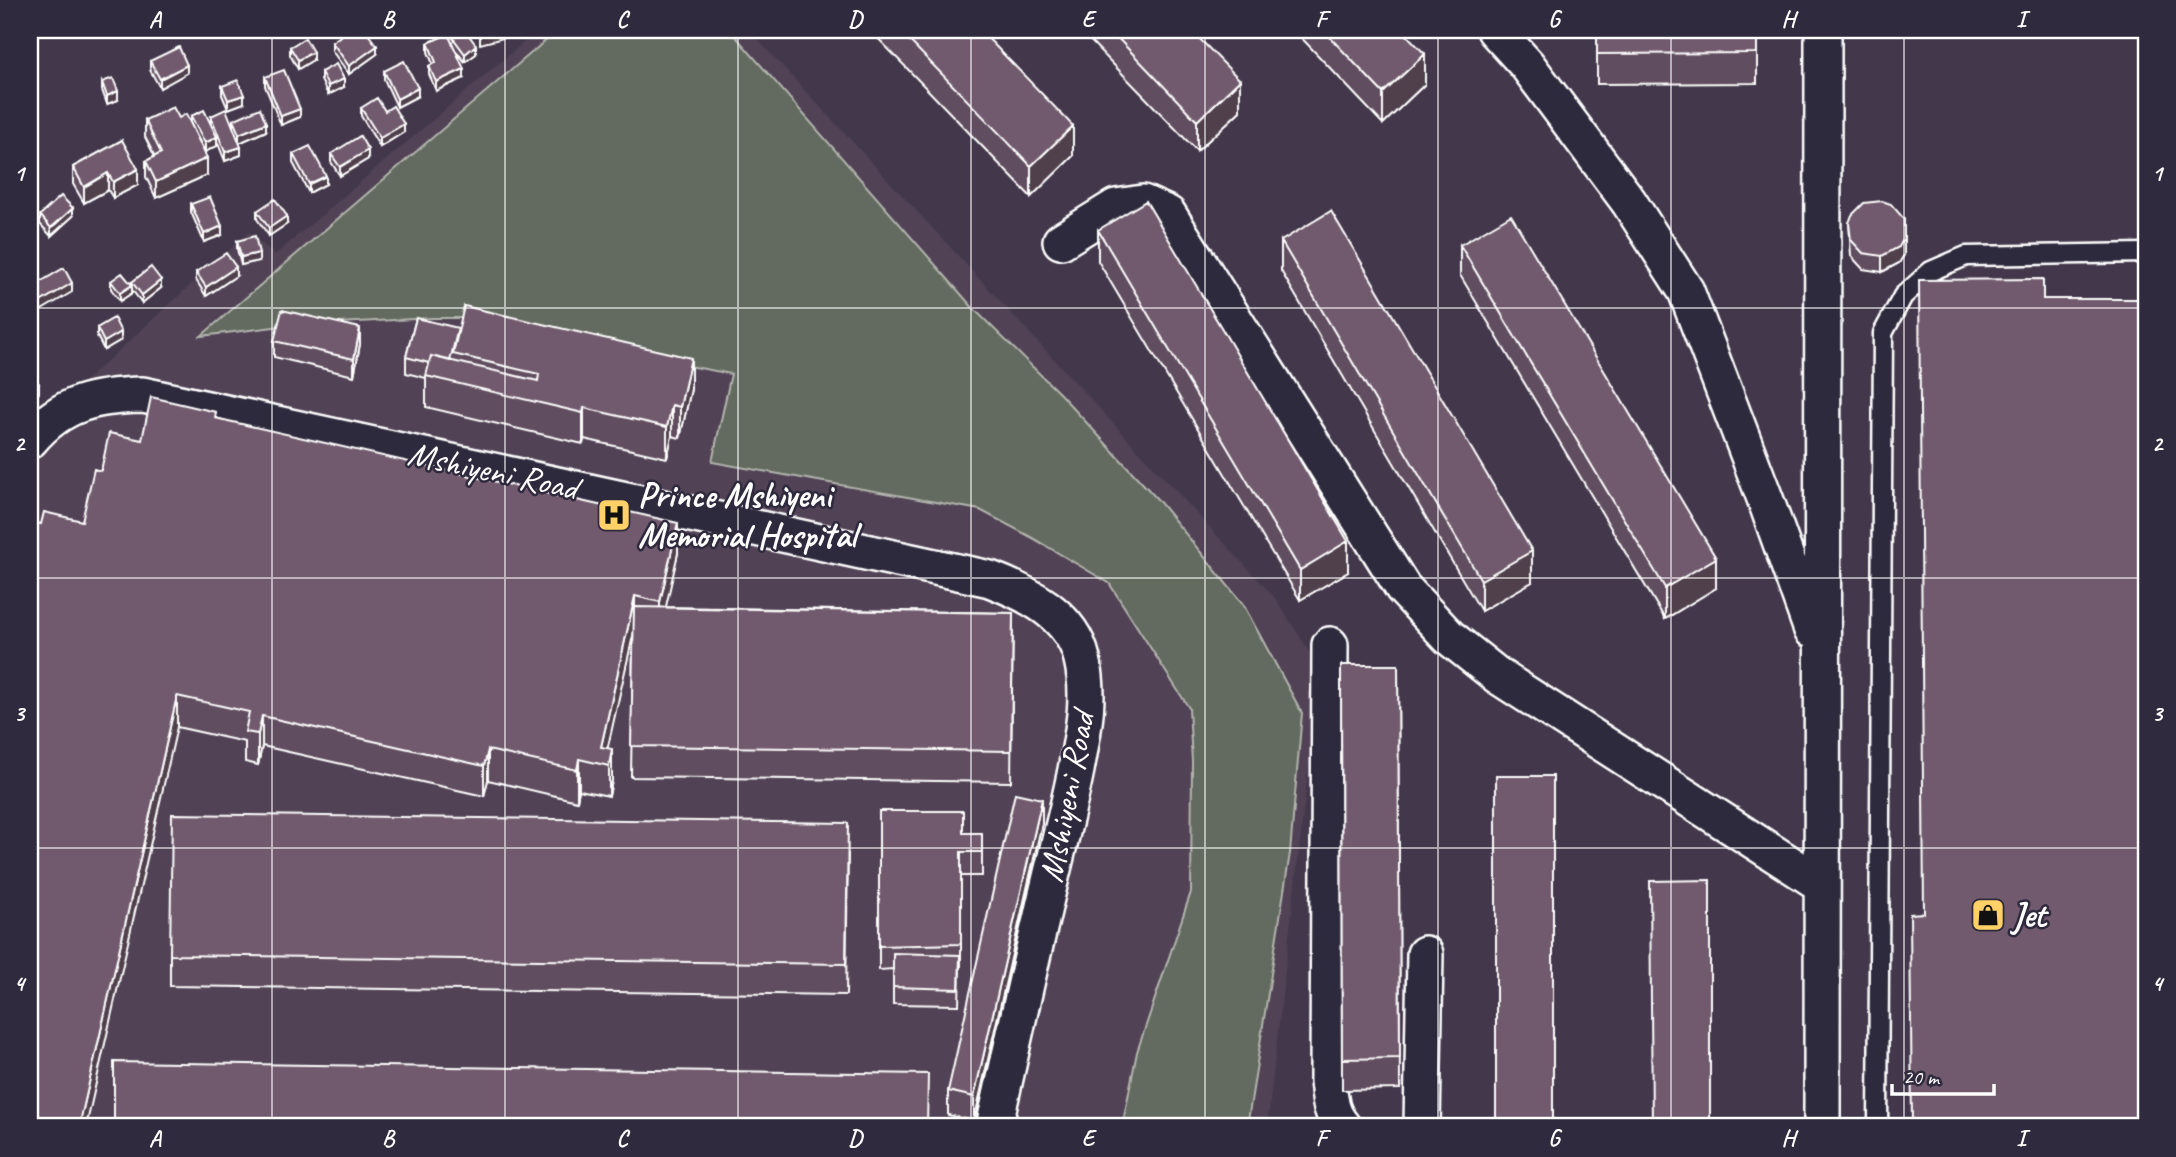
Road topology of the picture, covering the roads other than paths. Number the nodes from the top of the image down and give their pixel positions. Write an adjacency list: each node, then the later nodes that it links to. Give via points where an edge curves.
1 (1494, 30): 7 (street, via 1527,65 1629,202 1686,291)
2 (1823, 30): 7 (street)
3 (1061, 241): 8 (street, via 1116,207 1143,203 1168,214 1402,588 1449,637 1498,676)
4 (2146, 253): 14 (lane, via 1966,256 1931,271 1903,296 1883,333)
5 (30, 440): 11 (street, Mshiyeni Road, via 57,415 84,401 142,395 990,579 1042,604 1070,632 1082,658 1087,711)
6 (1330, 645): 10 (street, via 1327,1014 1330,1103)
7 (1821, 656): 8 (street)
8 (1821, 884): 13 (street)
9 (1425, 954): 12 (street)
10 (1337, 1124)
11 (995, 1127)
12 (1422, 1127)
13 (1822, 1127)
14 (1878, 1127)

